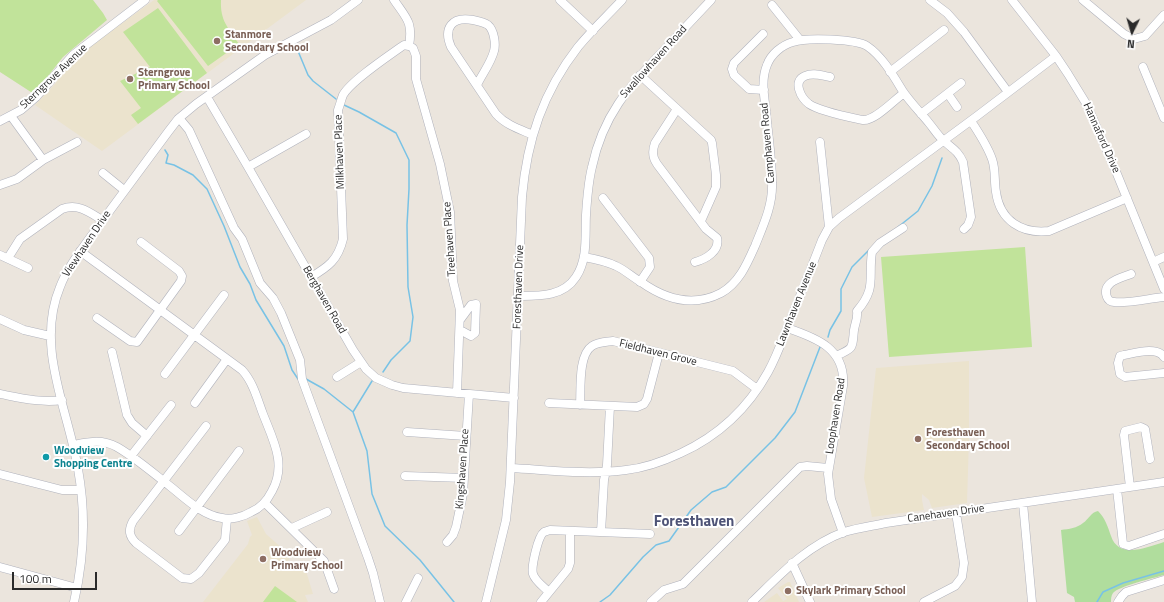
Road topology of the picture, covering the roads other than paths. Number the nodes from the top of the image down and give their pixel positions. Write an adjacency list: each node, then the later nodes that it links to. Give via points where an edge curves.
1 (145, 0): 32 (street, Sterngrove Avenue, via 73,55 36,97)
2 (358, 0): 28 (street, Viewhaven Drive, via 326,23 264,55)
3 (394, 0): 16 (street, Treehaven Place, via 409,21 411,31)
4 (560, 0): 13 (street)
5 (622, 0): 13 (street, Foresthaven Drive)
6 (711, 0): 20 (street, Swallowhaven Road)
7 (930, 0): 25 (street, via 964,32)
8 (1012, 0): 17 (street, Hannaford Drive)
9 (1083, 0): 11 (street, via 1124,34 1134,39 1145,36)
10 (772, 5): 15 (street)
11 (1164, 15)
12 (944, 30): 19 (street)
13 (593, 31): 38 (street, Foresthaven Drive, via 555,81)
14 (763, 34): 24 (street, via 732,68 734,75 749,89)
15 (800, 40): 19 (street, Camphaven Road, via 861,43 873,51); 24 (street, Camphaven Road, via 782,47 771,58 765,71)
16 (408, 46): 64 (street, Milkhaven Place, via 401,46 351,85 340,102 338,110 342,239 339,253); 73 (street, Treehaven Place, via 413,48 416,56 416,79 446,189 451,223 453,280)
17 (1056, 56): 25 (street, Lawnhaven Avenue); 48 (street, Hannaford Drive, via 1087,105)
18 (1143, 67): 34 (street)
19 (890, 72): 26 (street, Camphaven Road)
20 (640, 75): 30 (street); 57 (street, Swallowhaven Road, via 610,115 597,147 589,186)
21 (830, 77): 26 (street, via 816,74 803,77 799,85 802,97 820,108 863,120 869,120)
22 (961, 83): 27 (street)
23 (477, 85): 23 (street, via 494,52 493,33 485,23 469,19 460,20 450,26 449,42); 38 (street, via 500,118)
24 (764, 90): 65 (street, Camphaven Road, via 772,194 766,218 743,271 732,285 722,292 696,301 676,300)
25 (1008, 92): 36 (street, Lawnhaven Avenue)
26 (904, 93): 31 (street, Camphaven Road)
27 (948, 94): 29 (street); 31 (street)
28 (207, 97): 33 (street, Viewhaven Drive); 43 (street, Berghaven Road)
29 (957, 107)
30 (677, 109): 50 (street, via 711,140 713,148 716,187); 50 (street, via 655,143 652,155)
31 (921, 114): 39 (street, Camphaven Road)
32 (11, 116): 35 (street, Sterngrove Avenue); 42 (street)
33 (179, 118): 46 (street, Viewhaven Drive); 139 (street, via 189,130 234,228 242,239 260,283 273,298 281,313 300,360 302,379 368,558)
34 (1164, 118)
35 (0, 121)
36 (971, 121): 39 (street, Lawnhaven Avenue); 48 (street, via 992,158 998,204 1002,213 1025,230 1049,231)
37 (306, 134): 43 (street)
38 (532, 135): 68 (street, Foresthaven Drive, via 523,190)
39 (943, 141): 51 (street, Lawnhaven Avenue); 53 (street, Camphaven Road, via 957,152 963,162 971,217)
40 (77, 142): 42 (street)
41 (820, 142): 51 (street)
42 (43, 160): 45 (street, via 17,179)
43 (248, 167): 64 (street, Berghaven Road)
44 (103, 173): 46 (street)
45 (0, 185)
46 (124, 190): 49 (street, Viewhaven Drive)
47 (603, 198): 65 (street, via 649,258 650,266)
48 (1127, 198): 61 (street, Hannaford Drive)
49 (102, 220): 55 (street, Viewhaven Drive); 59 (street, via 80,207 69,206 20,239)
50 (701, 221): 60 (street, via 706,229 716,236 718,243 708,257)
51 (830, 227): 74 (street, Lawnhaven Avenue, via 822,240)
52 (903, 228): 80 (street, via 880,243 872,252 870,289 857,311 854,341 851,348)
53 (964, 229)
54 (141, 242): 70 (street, via 182,274 181,281)
55 (80, 252): 70 (street); 77 (street, Viewhaven Drive, via 59,288 52,313)
56 (0, 255): 59 (street)
57 (584, 257): 65 (street, Camphaven Road, via 614,265); 68 (street, Swallowhaven Road, via 575,279 558,292 544,296)
58 (1164, 257): 61 (street)
59 (8, 258): 62 (street)
60 (695, 262)
61 (1153, 262): 66 (street, Hannaford Drive)
62 (28, 268)
63 (1131, 274): 69 (street, via 1108,285 1106,292 1111,302)
64 (311, 277): 83 (street, Berghaven Road)
65 (640, 282)
66 (1164, 289)
67 (224, 295): 76 (street)
68 (518, 296): 91 (street, Foresthaven Drive)
69 (1164, 297)
70 (161, 310): 71 (street, via 135,342); 76 (street)
71 (97, 318)
72 (0, 319): 77 (street, via 24,330)
73 (460, 320): 75 (street, Treehaven Place); 75 (street, via 471,305 476,304 475,333 471,336)
74 (787, 328): 80 (street, Loophaven Road, via 812,337); 87 (street, Lawnhaven Avenue, via 773,362)
75 (460, 330): 88 (street, Treehaven Place)
76 (194, 335): 82 (street); 85 (street)
77 (50, 336): 92 (street, Viewhaven Drive)
78 (112, 352): 100 (street, via 127,415 132,424)
79 (659, 353): 87 (street, Fieldhaven Grove, via 733,371); 96 (street, Fieldhaven Grove, via 613,341 593,345 584,356); 97 (street, via 648,399 644,404 638,407)
80 (836, 356): 107 (street, Loophaven Road, via 844,376)
81 (1164, 357): 84 (street, via 1160,352 1154,351 1120,356 1118,363 1120,374 1125,377)
82 (227, 359): 93 (street); 117 (street, via 250,380 278,455 278,479)
83 (361, 362): 86 (street); 88 (street, Berghaven Road, via 376,378 392,385)
84 (1164, 373)
85 (165, 374)
86 (337, 377)
87 (757, 389): 108 (street, Lawnhaven Avenue, via 722,428 688,450 644,466)
88 (457, 392): 90 (street, Berghaven Road)
89 (0, 394): 92 (street, via 38,401)
90 (469, 394): 91 (street, Berghaven Road); 101 (street, Kingshaven Place)
91 (514, 398): 106 (street, Foresthaven Drive)
92 (62, 400): 102 (street, Viewhaven Drive)
93 (195, 403)
94 (549, 403): 96 (street)
95 (171, 405): 100 (street)
96 (580, 405): 97 (street)
97 (610, 406): 108 (street)
98 (206, 426): 112 (street)
99 (407, 432): 101 (street)
100 (147, 436): 104 (street)
101 (466, 436): 111 (street, Kingshaven Place)
102 (73, 445): 104 (street, via 105,442); 116 (street, Viewhaven Drive)
103 (239, 451): 119 (street)
104 (132, 456): 112 (street)
105 (1150, 459): 114 (street, via 1145,429 1126,430 1124,435)
106 (511, 468): 108 (street, Lawnhaven Avenue); 141 (street, Foresthaven Drive, via 506,520)
107 (828, 468): 127 (street, Loophaven Road, via 831,499); 143 (street, via 800,467 683,584 664,590)
108 (606, 472): 126 (street)
109 (0, 474): 116 (street, via 62,490)
110 (405, 476): 111 (street)
111 (464, 478): 130 (street, Kingshaven Place, via 460,514 453,535)
112 (164, 482): 119 (street); 122 (street, via 133,521 130,534 136,543 182,578 195,577 222,544 226,536)
113 (1164, 482): 114 (street, Canehaven Drive)
114 (1130, 487): 115 (street, Canehaven Drive)
115 (1117, 489): 118 (street, Canehaven Drive); 129 (street, via 1123,544 1129,546)
116 (81, 490): 135 (street, Viewhaven Drive, via 82,545)
117 (265, 503): 122 (street, via 247,515); 123 (street)
118 (1023, 503): 121 (street, Canehaven Drive); 147 (street)
119 (197, 507): 122 (street, via 213,516); 124 (street)
120 (327, 512): 123 (street)
121 (956, 513): 127 (street, Canehaven Drive, via 886,523); 146 (street, via 964,563 962,577 955,586)
122 (227, 519)
123 (292, 528): 136 (street, via 324,560)
124 (179, 530)
125 (570, 531): 126 (street); 137 (street, via 569,567); 137 (street, via 546,531 539,540 532,572)
126 (601, 532): 128 (street)
127 (842, 533): 131 (street, Canehaven Drive, via 819,544)
128 (650, 534)
129 (1164, 534)
130 (447, 542)
131 (792, 563): 144 (street, Canehaven Drive); 145 (street)
132 (0, 567): 135 (street)
133 (418, 578): 140 (street)
134 (1164, 580): 148 (street, via 1126,592)
135 (77, 588): 138 (street, Viewhaven Drive)
136 (334, 589)
137 (550, 592): 142 (street)
138 (74, 602)
139 (380, 602)
140 (406, 602)
141 (486, 602)
142 (541, 602)
143 (651, 602)
144 (752, 602)
145 (810, 602)
146 (924, 602)
147 (1032, 602)
148 (1118, 602)

